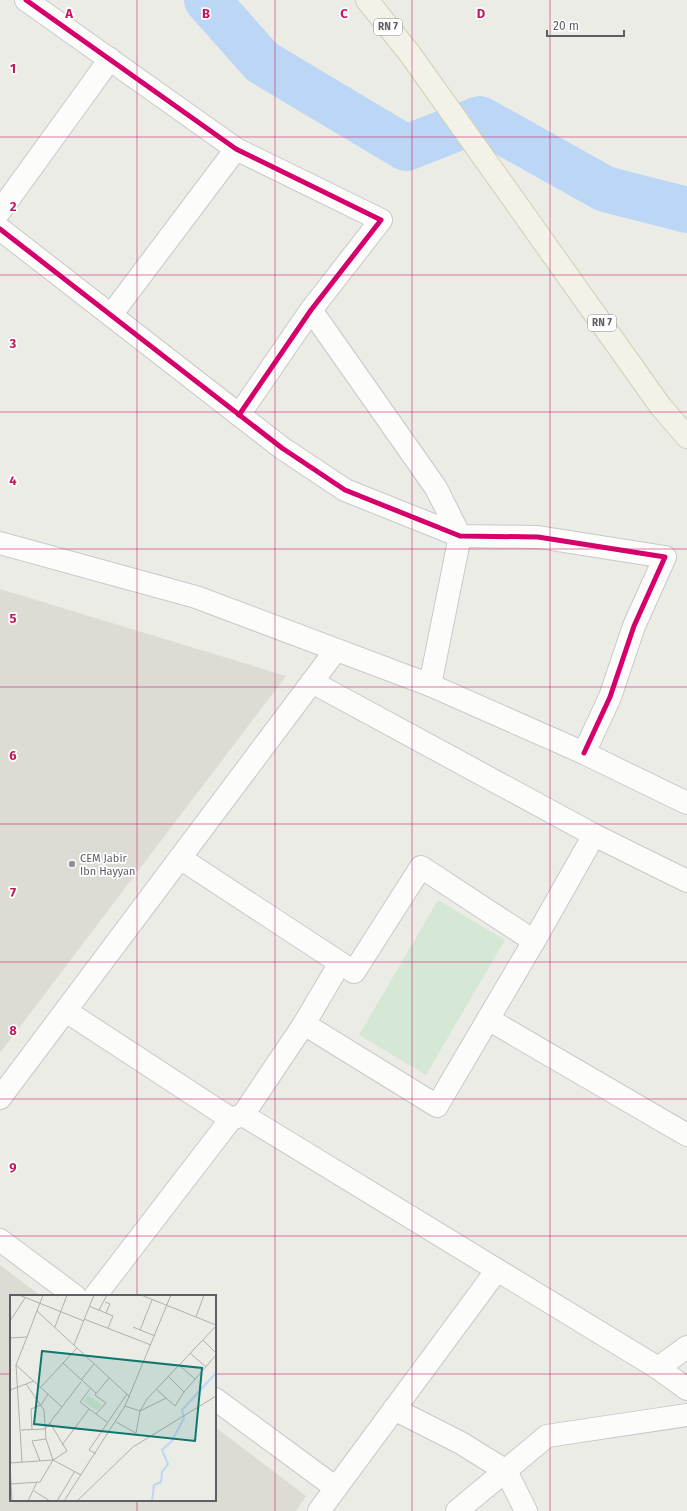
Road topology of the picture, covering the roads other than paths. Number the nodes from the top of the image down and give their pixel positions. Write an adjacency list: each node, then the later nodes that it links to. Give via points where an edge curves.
1 (26, 0): 3 (street)
2 (367, 0): 10 (main road, RN 7, via 410,54 661,407)
3 (110, 59): 4 (street); 5 (street)
4 (236, 149): 7 (street, via 381,220); 8 (street)
5 (0, 211)
6 (0, 229): 8 (street)
7 (311, 310): 9 (street); 11 (street, via 436,488)
8 (111, 315): 9 (street)
9 (239, 414): 11 (street, via 282,448 345,490)
10 (687, 437)
11 (460, 536): 15 (street); 16 (street, via 538,537 665,557 634,626 610,697)
12 (0, 543): 13 (street, via 196,598)
13 (336, 650): 14 (street); 15 (street)
14 (312, 682): 18 (street); 19 (street)
15 (430, 685): 16 (street)
16 (584, 753): 17 (street)
17 (687, 803)
18 (594, 835): 20 (street); 21 (street)
19 (180, 858): 22 (street); 23 (street)
20 (687, 881)
21 (534, 941): 22 (street, via 421,867 354,972); 24 (street)
22 (340, 962): 25 (street)
23 (66, 1011): 26 (street); 27 (street)
24 (488, 1019): 25 (street, via 437,1106); 28 (street)
25 (304, 1024): 27 (street)
26 (0, 1098)
27 (237, 1117): 30 (street); 32 (street)
28 (687, 1135)
29 (0, 1240): 31 (street)
30 (497, 1270): 34 (street); 37 (street)
31 (74, 1295)
32 (96, 1295)
33 (687, 1347): 34 (street)
34 (658, 1368): 35 (street)
35 (687, 1389)
36 (216, 1400): 40 (street)
37 (394, 1409): 39 (street, via 461,1443); 40 (street)
38 (687, 1415): 39 (street, via 547,1436)
39 (506, 1471): 42 (street); 43 (street)
40 (336, 1488): 41 (street)
41 (318, 1511)
42 (457, 1511)
43 (526, 1511)

